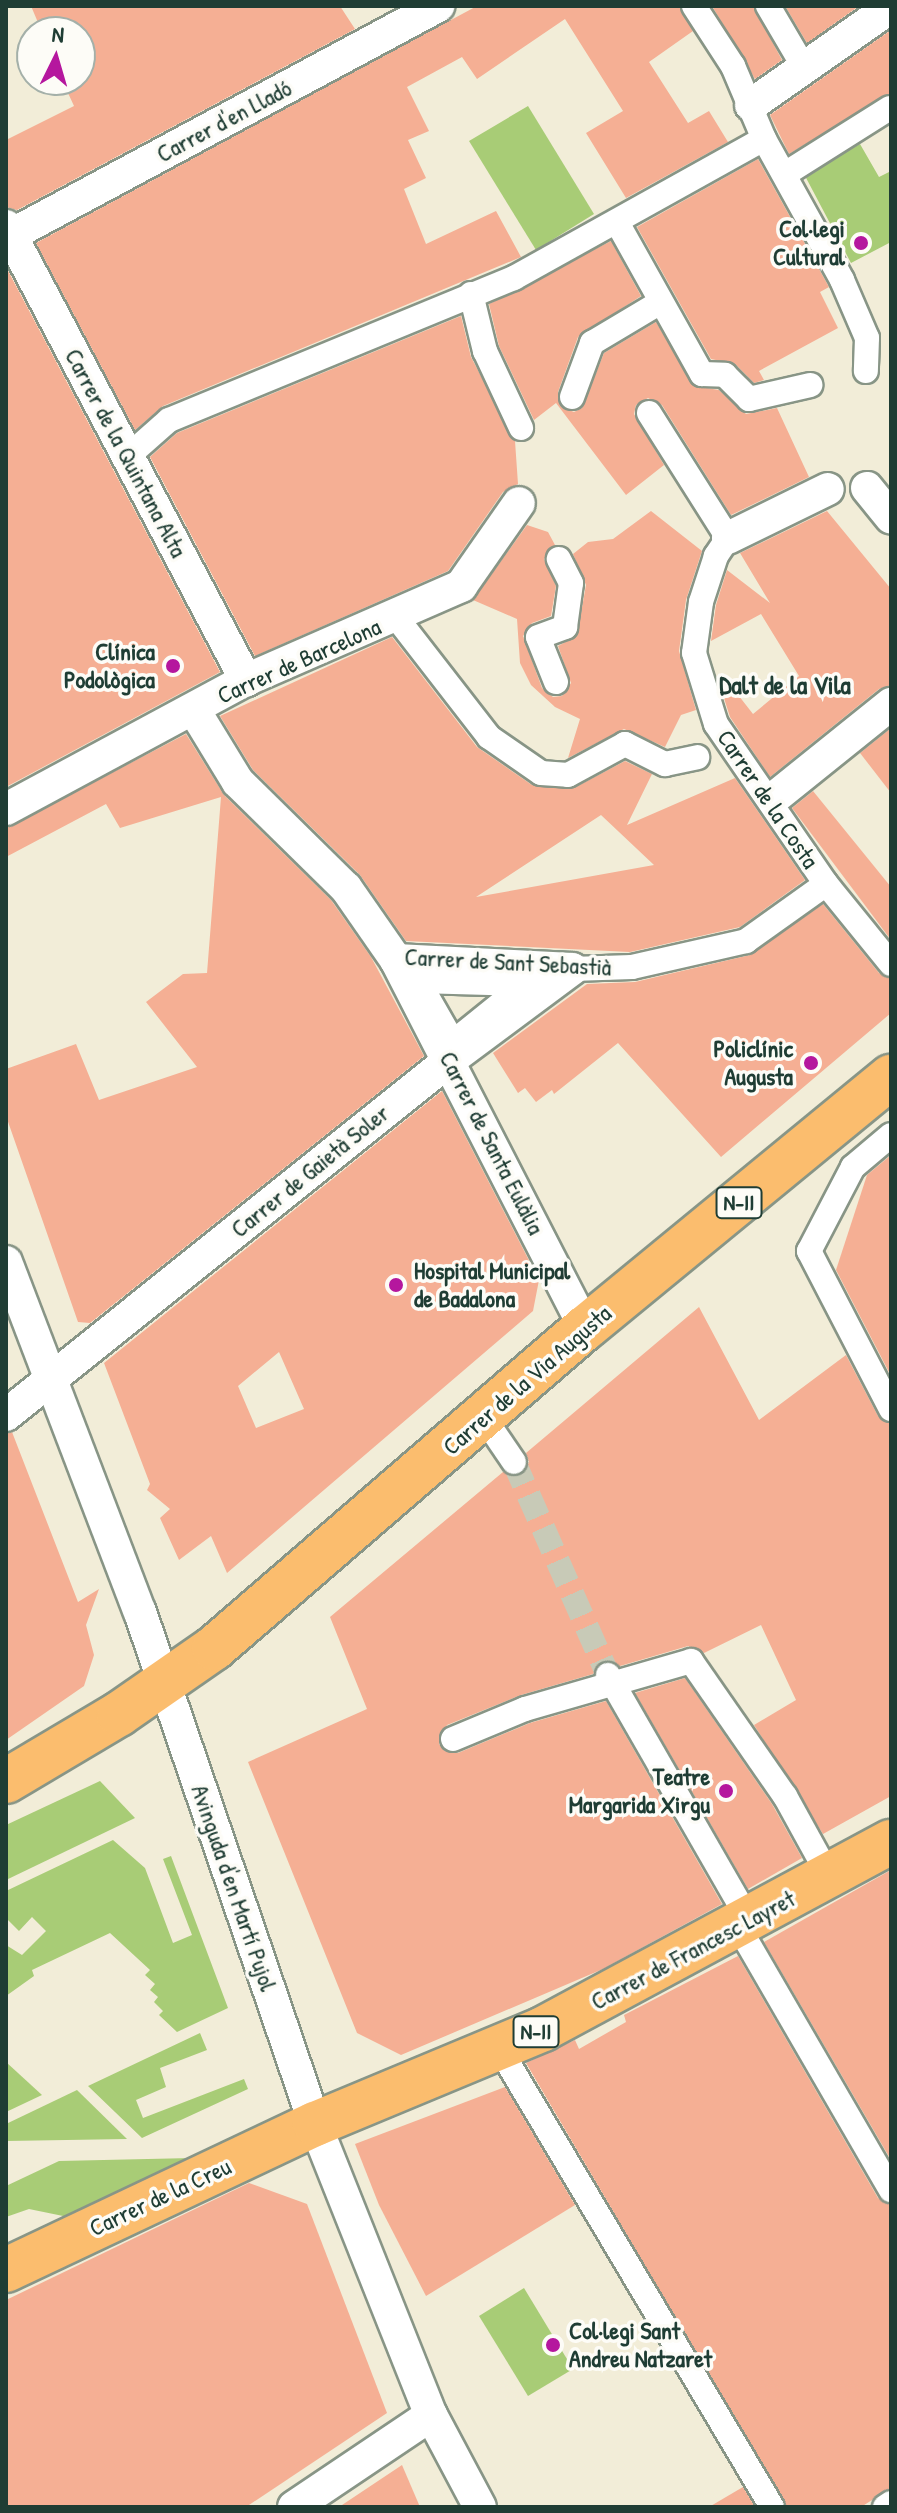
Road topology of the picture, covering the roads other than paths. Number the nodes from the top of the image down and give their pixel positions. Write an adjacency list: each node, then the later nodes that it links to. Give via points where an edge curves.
1 (438, 6): 11 (street, Carrer d'en Lladó)
2 (694, 6): 6 (street)
3 (768, 6): 5 (street)
4 (891, 7): 5 (street)
5 (802, 64): 6 (street)
6 (751, 105): 8 (street)
7 (890, 108): 9 (street)
8 (764, 139): 9 (street); 10 (street)
9 (785, 174): 14 (street, via 867,338)
10 (618, 224): 12 (street, via 514,278); 13 (street)
11 (8, 231): 19 (street, Carrer de la Quintana Alta)
12 (471, 294): 18 (street, via 485,351); 19 (street, via 169,420)
13 (659, 303): 15 (street, via 702,374 725,375 749,399); 16 (street, via 592,343)
14 (866, 371)
15 (810, 385)
16 (572, 397)
17 (649, 413): 24 (street)
18 (521, 428)
19 (127, 457): 27 (street, Carrer de la Quintana Alta)
20 (867, 488): 23 (street)
21 (828, 489): 24 (street)
22 (519, 503): 26 (street, Carrer de Barcelona, via 461,586)
23 (891, 518)
24 (728, 538): 32 (street, Carrer de la Costa, via 716,556 701,602 694,653 716,724)
25 (559, 559): 28 (street, via 571,583 565,627 538,637)
26 (396, 617): 27 (street, Carrer de Barcelona); 31 (street, via 489,737 541,773 568,775 625,744 665,764)
27 (246, 680): 30 (street, Carrer de Barcelona)
28 (556, 682)
29 (891, 704): 32 (street)
30 (194, 710): 33 (street, Carrer de Barcelona); 35 (street, Carrer de Sant Sebastià, via 238,782 346,888)
31 (697, 757)
32 (773, 798): 34 (street, Carrer de la Costa)
33 (6, 809)
34 (826, 884): 36 (street, Carrer de la Costa); 37 (street, Carrer de Sant Sebastià, via 746,941 632,967)
35 (396, 960): 37 (street, Carrer de Sant Sebastià); 38 (street, Carrer de Santa Eulàlia)
36 (891, 964)
37 (572, 969): 38 (street, Carrer de Gaietà Soler)
38 (452, 1050): 42 (street, Carrer de Santa Eulàlia); 43 (street, Carrer de Gaietà Soler)
39 (891, 1077): 42 (main road, Carrer de la Via Augusta / N-II)
40 (891, 1135): 44 (street, via 853,1167 809,1251)
41 (6, 1262): 43 (street, Avinguda d'en Martí Pujol)
42 (585, 1328): 46 (main road, Carrer de la Via Augusta / N-II)
43 (51, 1379): 45 (street, Carrer de Gaietà Soler); 49 (street, Avinguda d'en Martí Pujol)
44 (891, 1409)
45 (6, 1415)
46 (484, 1418): 47 (street); 49 (main road, Carrer de la Via Augusta / N-II)
47 (514, 1462)
48 (610, 1679): 50 (street); 53 (street, via 691,1661 778,1784); 54 (street)
49 (164, 1684): 51 (main road, N-II); 56 (street, Avinguda d'en Martí Pujol)
50 (453, 1739)
51 (6, 1781)
52 (891, 1842): 53 (main road, Carrer de Francesc Layret / N-II)
53 (829, 1876): 54 (main road, Carrer de Francesc Layret / N-II)
54 (745, 1925): 55 (main road, Carrer de Francesc Layret / N-II); 57 (street)
55 (499, 2048): 56 (main road, Carrer de Francesc Layret / N-II); 63 (street)
56 (315, 2124): 58 (main road, Carrer de la Creu / N-II); 59 (street, Avinguda d'en Martí Pujol)
57 (891, 2190)
58 (6, 2270)
59 (431, 2415): 61 (street); 62 (street, Avinguda d'en Martí Pujol)
60 (891, 2503): 64 (street)
61 (294, 2507)
62 (480, 2507)
63 (772, 2507)
64 (885, 2507)

